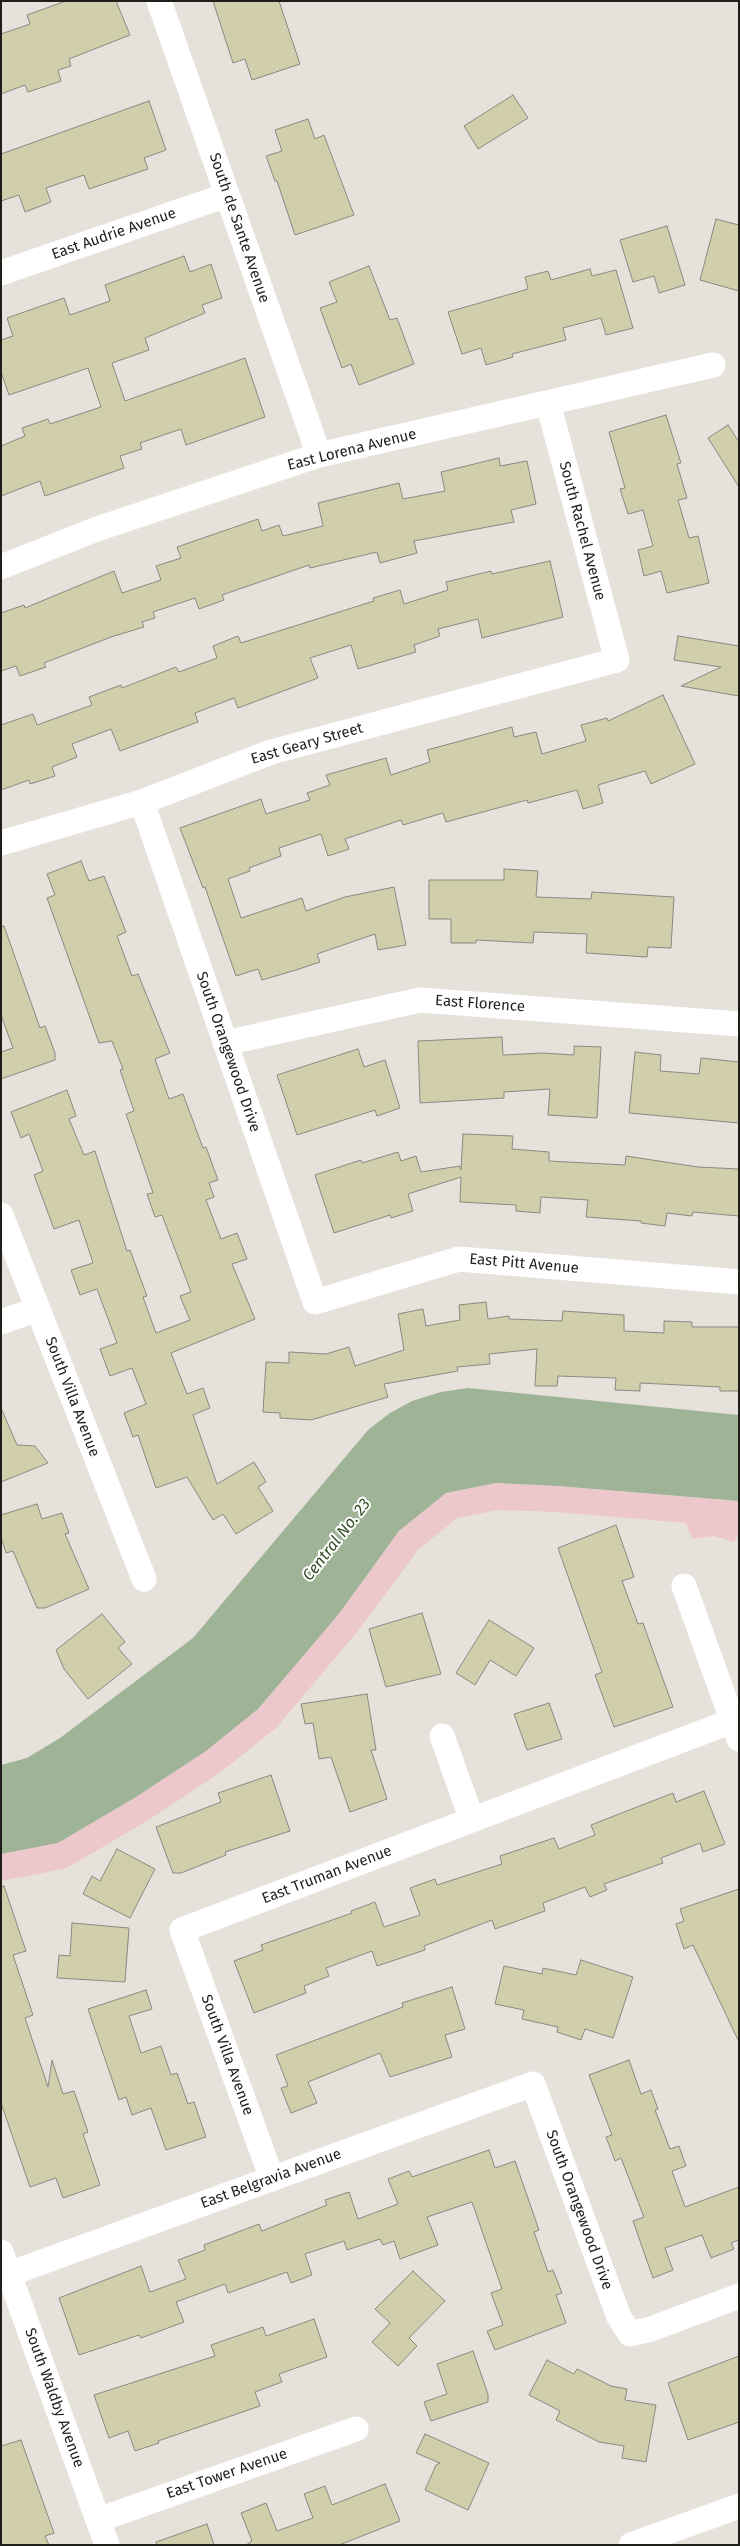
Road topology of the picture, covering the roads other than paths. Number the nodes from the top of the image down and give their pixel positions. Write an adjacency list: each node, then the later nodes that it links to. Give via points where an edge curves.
1 (159, 1): 2 (street, South de Sante Avenue)
2 (227, 195): 3 (street, East Audrie Avenue); 6 (street, South de Sante Avenue)
3 (1, 274)
4 (713, 366): 5 (street, East Lorena Avenue)
5 (548, 403): 6 (street, East Lorena Avenue); 8 (street, South Rachel Avenue)
6 (319, 455): 7 (street, East Lorena Avenue, via 97,529)
7 (1, 567)
8 (617, 660): 9 (street, East Geary Street, via 271,752)
9 (142, 802): 10 (street, East Geary Street); 12 (street, South Orangewood Drive)
10 (1, 843)
11 (739, 1024): 12 (street, East Florence, via 420,1000)
12 (225, 1043): 15 (street, South Orangewood Drive)
13 (1, 1215): 16 (street, South Villa Avenue)
14 (739, 1282): 15 (street, East Pitt Avenue, via 459,1259)
15 (315, 1302)
16 (38, 1309): 17 (street); 18 (street, South Villa Avenue)
17 (1, 1322)
18 (144, 1579)
19 (684, 1586): 20 (street)
20 (736, 1730): 22 (street, East Truman Avenue)
21 (442, 1736): 22 (street)
22 (472, 1820): 23 (street, East Truman Avenue)
23 (182, 1930): 25 (street, South Villa Avenue)
24 (533, 2084): 25 (street, East Belgravia Avenue); 27 (street, South Orangewood Drive, via 618,2317 630,2334)
25 (272, 2179): 26 (street, East Belgravia Avenue)
26 (5, 2263): 30 (street, South Waldby Avenue)
27 (739, 2296)
28 (356, 2429): 30 (street, East Tower Avenue)
29 (739, 2506): 32 (street)
30 (98, 2520): 31 (street, South Waldby Avenue)
31 (107, 2545)
32 (631, 2545)

